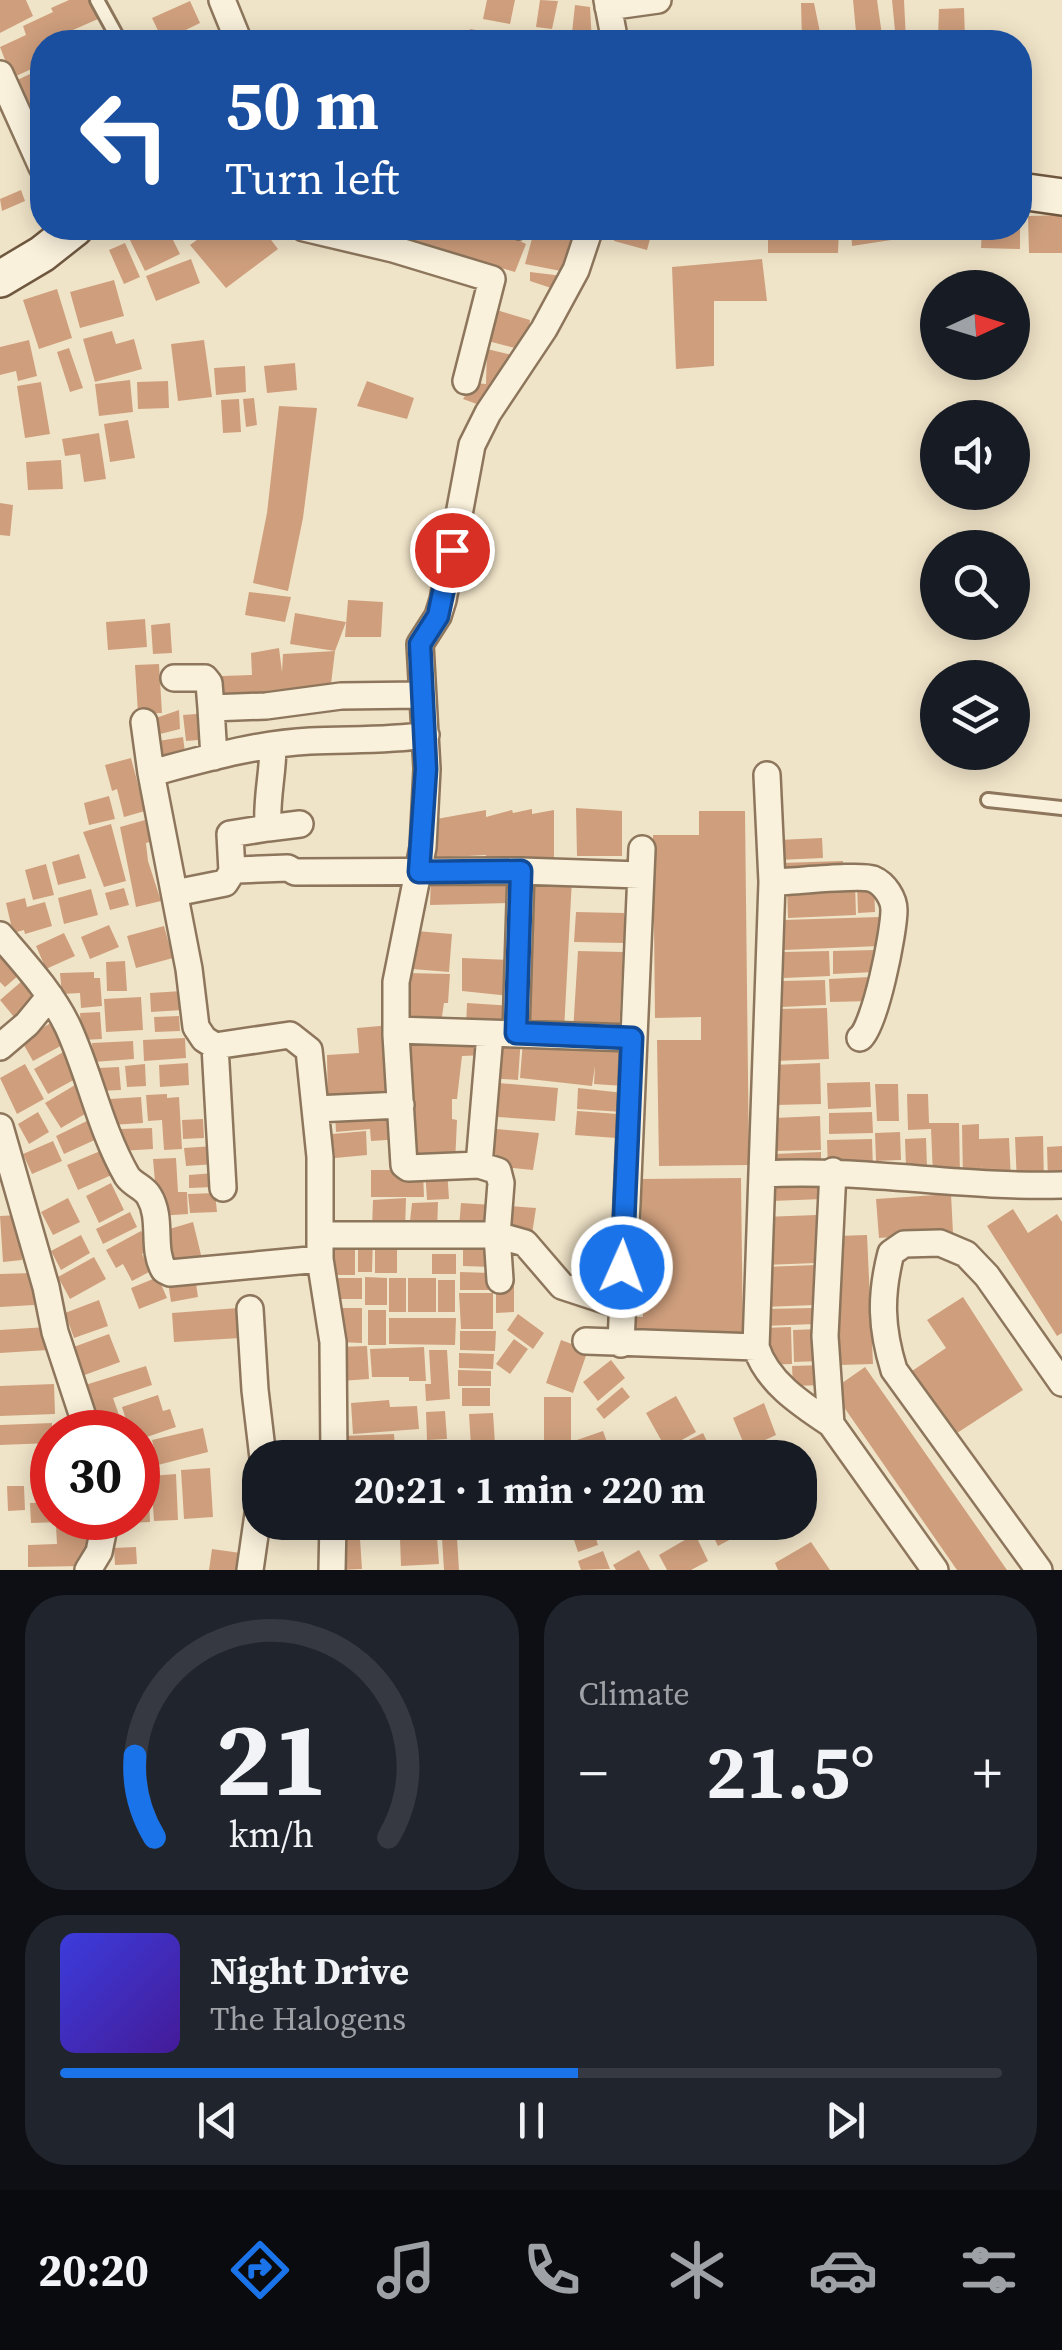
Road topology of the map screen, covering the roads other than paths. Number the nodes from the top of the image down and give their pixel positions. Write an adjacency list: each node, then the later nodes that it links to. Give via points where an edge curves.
1 (97, 0): 5 (lane)
2 (222, 0): 6 (street)
3 (658, 0): 4 (street)
4 (608, 3): 7 (street)
5 (113, 30)
6 (234, 30)
7 (612, 30)
8 (0, 74): 9 (street)
9 (30, 141)
10 (1032, 193): 11 (street)
11 (1062, 197)
12 (58, 240): 15 (street)
13 (355, 240): 16 (street, via 492,280)
14 (586, 240): 18 (street, via 544,328 472,445 443,600 420,644)
15 (0, 278)
16 (466, 381)
17 (174, 678): 19 (street, via 205,678)
18 (422, 696): 19 (street); 21 (street)
19 (211, 708): 23 (street)
20 (144, 722): 24 (street)
21 (426, 735): 22 (street); 32 (street)
22 (273, 745): 23 (street); 29 (street)
23 (214, 757): 24 (street)
24 (151, 773): 34 (street)
25 (768, 775): 33 (street)
26 (988, 800): 27 (lane)
27 (1062, 808)
28 (300, 824): 29 (street)
29 (268, 828): 31 (street, via 230,834)
30 (521, 871): 32 (street); 38 (street); 39 (street, via 641,862)
31 (232, 872): 32 (street); 34 (street, via 225,883)
32 (419, 872): 37 (street, via 396,982)
33 (772, 882): 40 (street, via 872,878 886,889 894,907 879,994); 48 (street)
34 (175, 893): 41 (street, via 196,1027)
35 (0, 934): 36 (street)
36 (50, 996): 42 (street); 52 (street, via 115,1152 129,1179 149,1196 164,1270)
37 (396, 1030): 38 (street); 43 (street)
38 (503, 1033): 39 (street); 46 (street)
39 (632, 1038): 54 (street)
40 (860, 1038)
41 (215, 1046): 44 (street, via 295,1036 308,1050); 50 (street)
42 (0, 1047)
43 (401, 1104): 44 (street); 46 (street, via 404,1167)
44 (316, 1109): 52 (street)
45 (0, 1127): 60 (street)
46 (479, 1166): 51 (street, via 501,1176)
47 (833, 1171): 48 (street); 49 (street); 61 (street, via 825,1336)
48 (762, 1174): 58 (street)
49 (1062, 1185)
50 (223, 1188)
51 (497, 1235): 52 (street); 53 (street); 54 (street, via 525,1243 562,1286)
52 (321, 1247): 63 (street, via 333,1342)
53 (500, 1280)
54 (620, 1306): 57 (street)
55 (250, 1309): 62 (street)
56 (586, 1341): 57 (street)
57 (621, 1344): 58 (street)
58 (756, 1348): 61 (street, via 762,1368)
59 (1062, 1382): 71 (street, via 966,1254 940,1243 896,1246 884,1285 882,1333 894,1370)
60 (81, 1410)
61 (831, 1424): 70 (street)
62 (261, 1440)
63 (334, 1440)
64 (101, 1540): 67 (street)
65 (254, 1540): 68 (street)
66 (333, 1540): 69 (street)
67 (88, 1570)
68 (250, 1570)
69 (332, 1570)
70 (936, 1570)
71 (1039, 1570)

